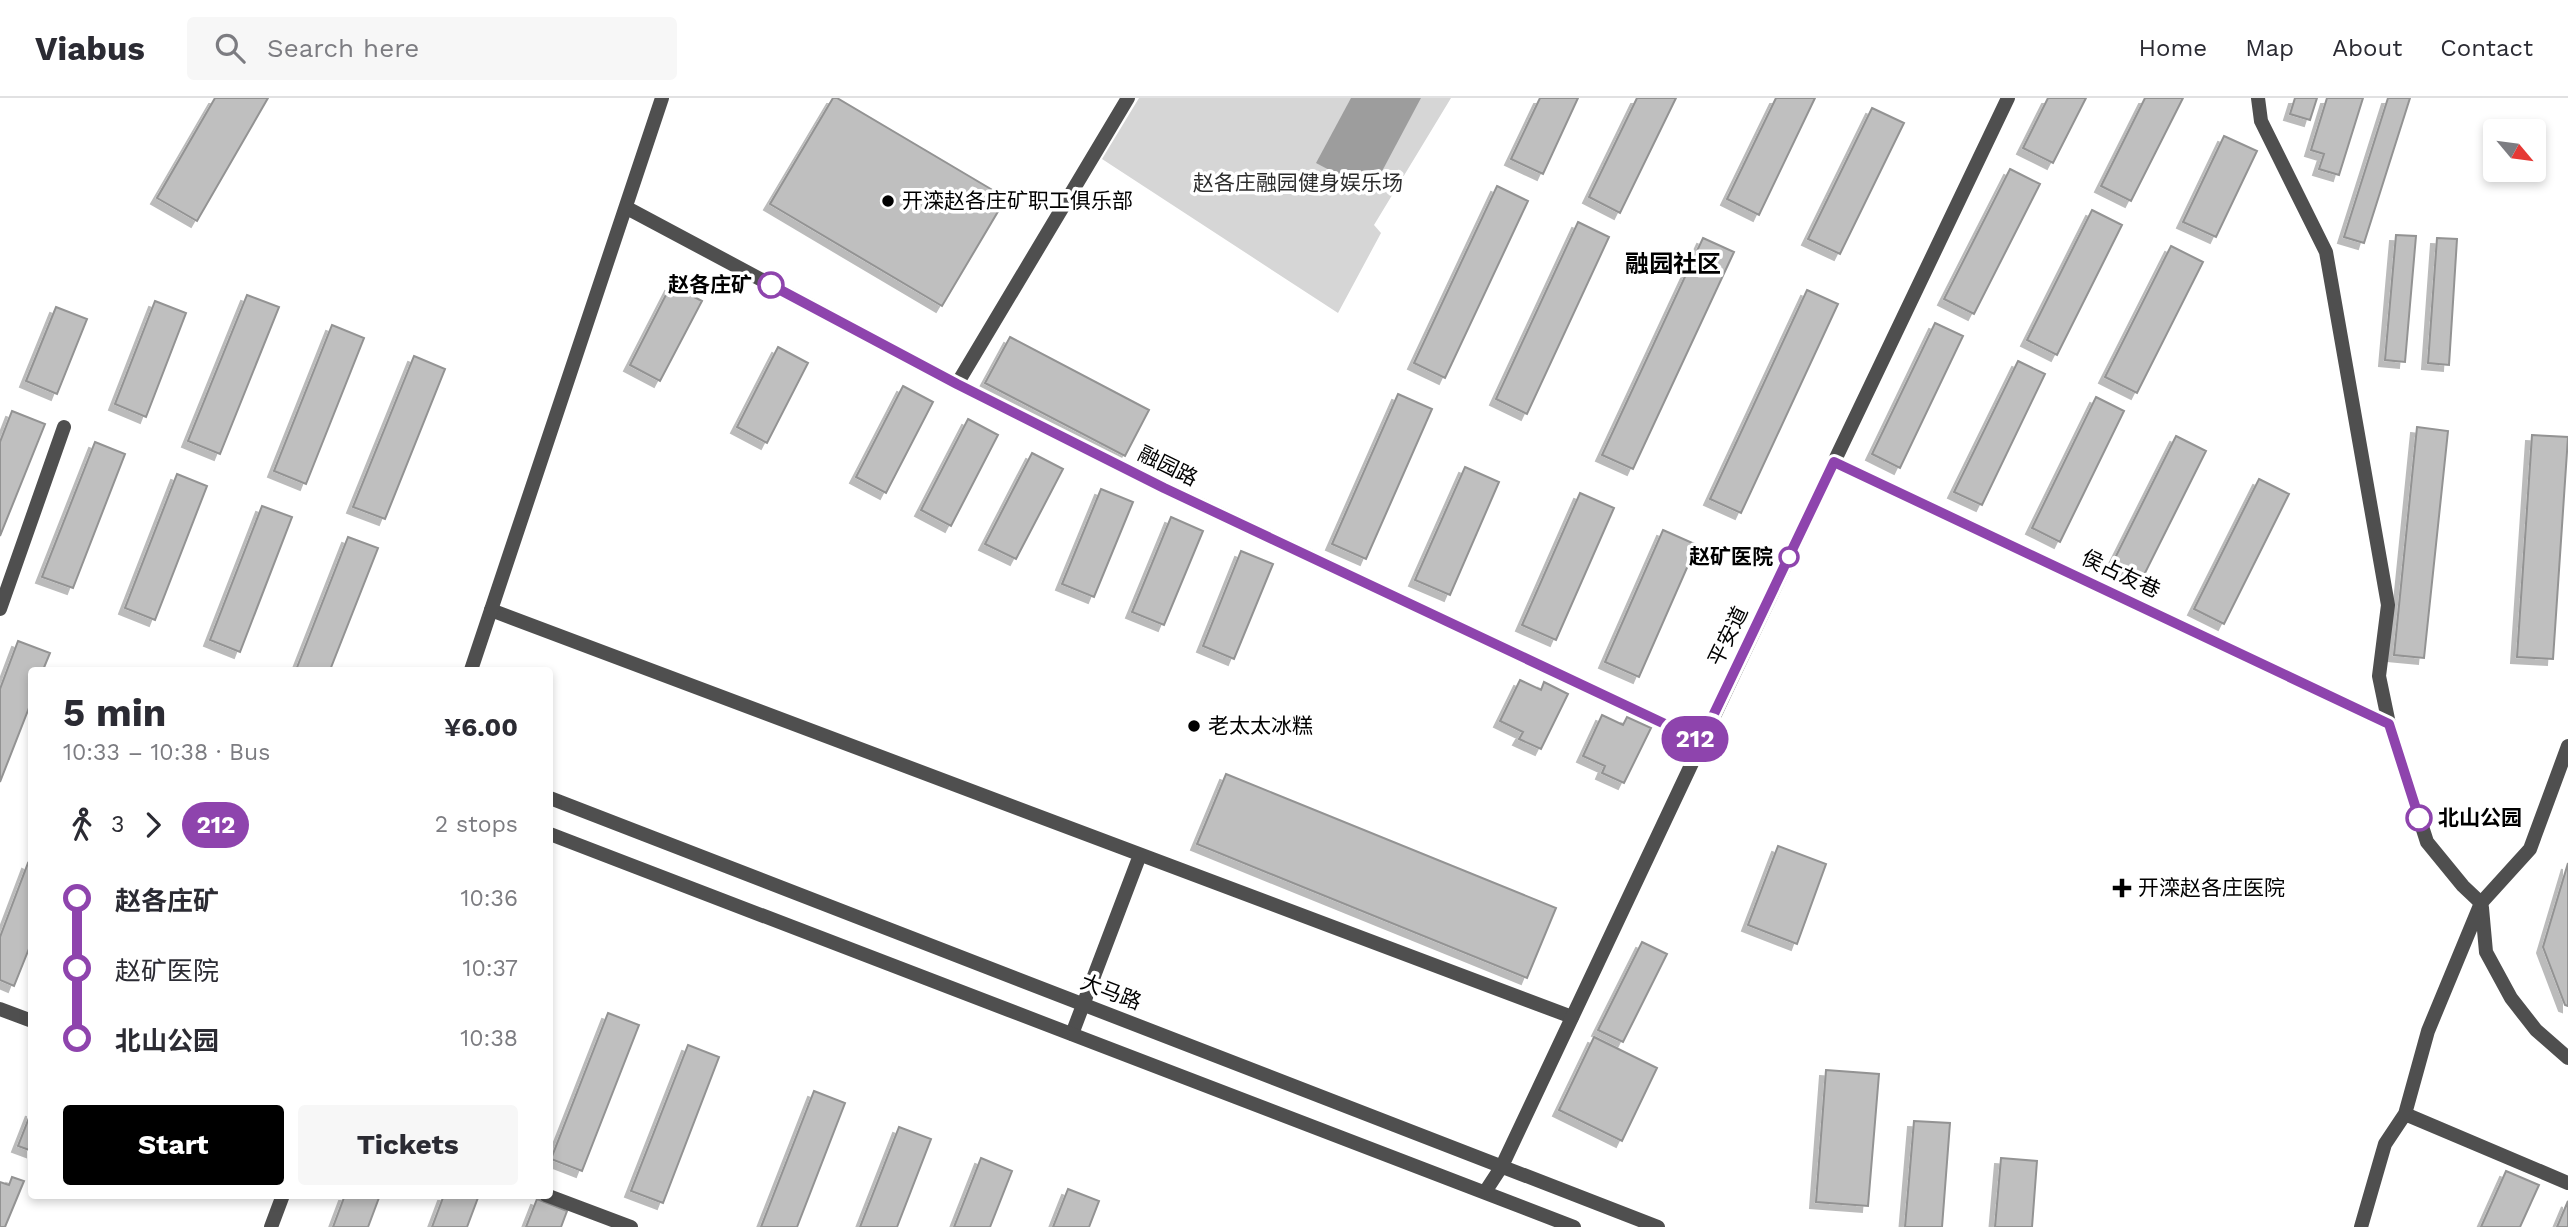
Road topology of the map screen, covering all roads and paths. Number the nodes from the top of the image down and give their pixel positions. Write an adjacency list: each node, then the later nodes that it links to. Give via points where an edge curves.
1 (662, 98): 5 (street)
2 (1128, 98): 6 (street)
3 (2008, 98): 8 (street, 平安道)
4 (2258, 98): 12 (street, via 2262,121 2326,252 2388,605 2379,676)
5 (627, 208): 6 (street, 融园路); 10 (street)
6 (957, 384): 13 (street, 融园路, via 1164,488)
7 (64, 427): 9 (street)
8 (1834, 462): 12 (street, 侯占友巷); 13 (street, 平安道)
9 (0, 609)
10 (491, 610): 11 (street); 17 (street)
11 (472, 667)
12 (2389, 724): 18 (street, via 2427,842)
13 (1701, 741): 21 (street, 平安道)
14 (2568, 746): 18 (street, via 2530,849)
15 (553, 798): 19 (street, 大马路)
16 (553, 835): 23 (street)
17 (1140, 855): 19 (street); 21 (street)
18 (2482, 903): 24 (street, via 2486,952 2511,998 2536,1030); 25 (street, via 2428,1031)
19 (1084, 1004): 23 (street); 26 (street, 大马路)
20 (0, 1009): 22 (street)
21 (1572, 1017): 26 (street, 平安道)
22 (28, 1020)
23 (1072, 1034): 28 (street)
24 (2568, 1058)
25 (2405, 1114): 27 (street); 35 (street, via 2385,1144)
26 (1502, 1166): 28 (street, 平安道); 34 (street, 大马路)
27 (2568, 1182)
28 (1485, 1192): 33 (street)
29 (553, 1198): 32 (street)
30 (282, 1199): 31 (street)
31 (271, 1227)
32 (631, 1227)
33 (1574, 1227)
34 (1658, 1227)
35 (2361, 1227)

